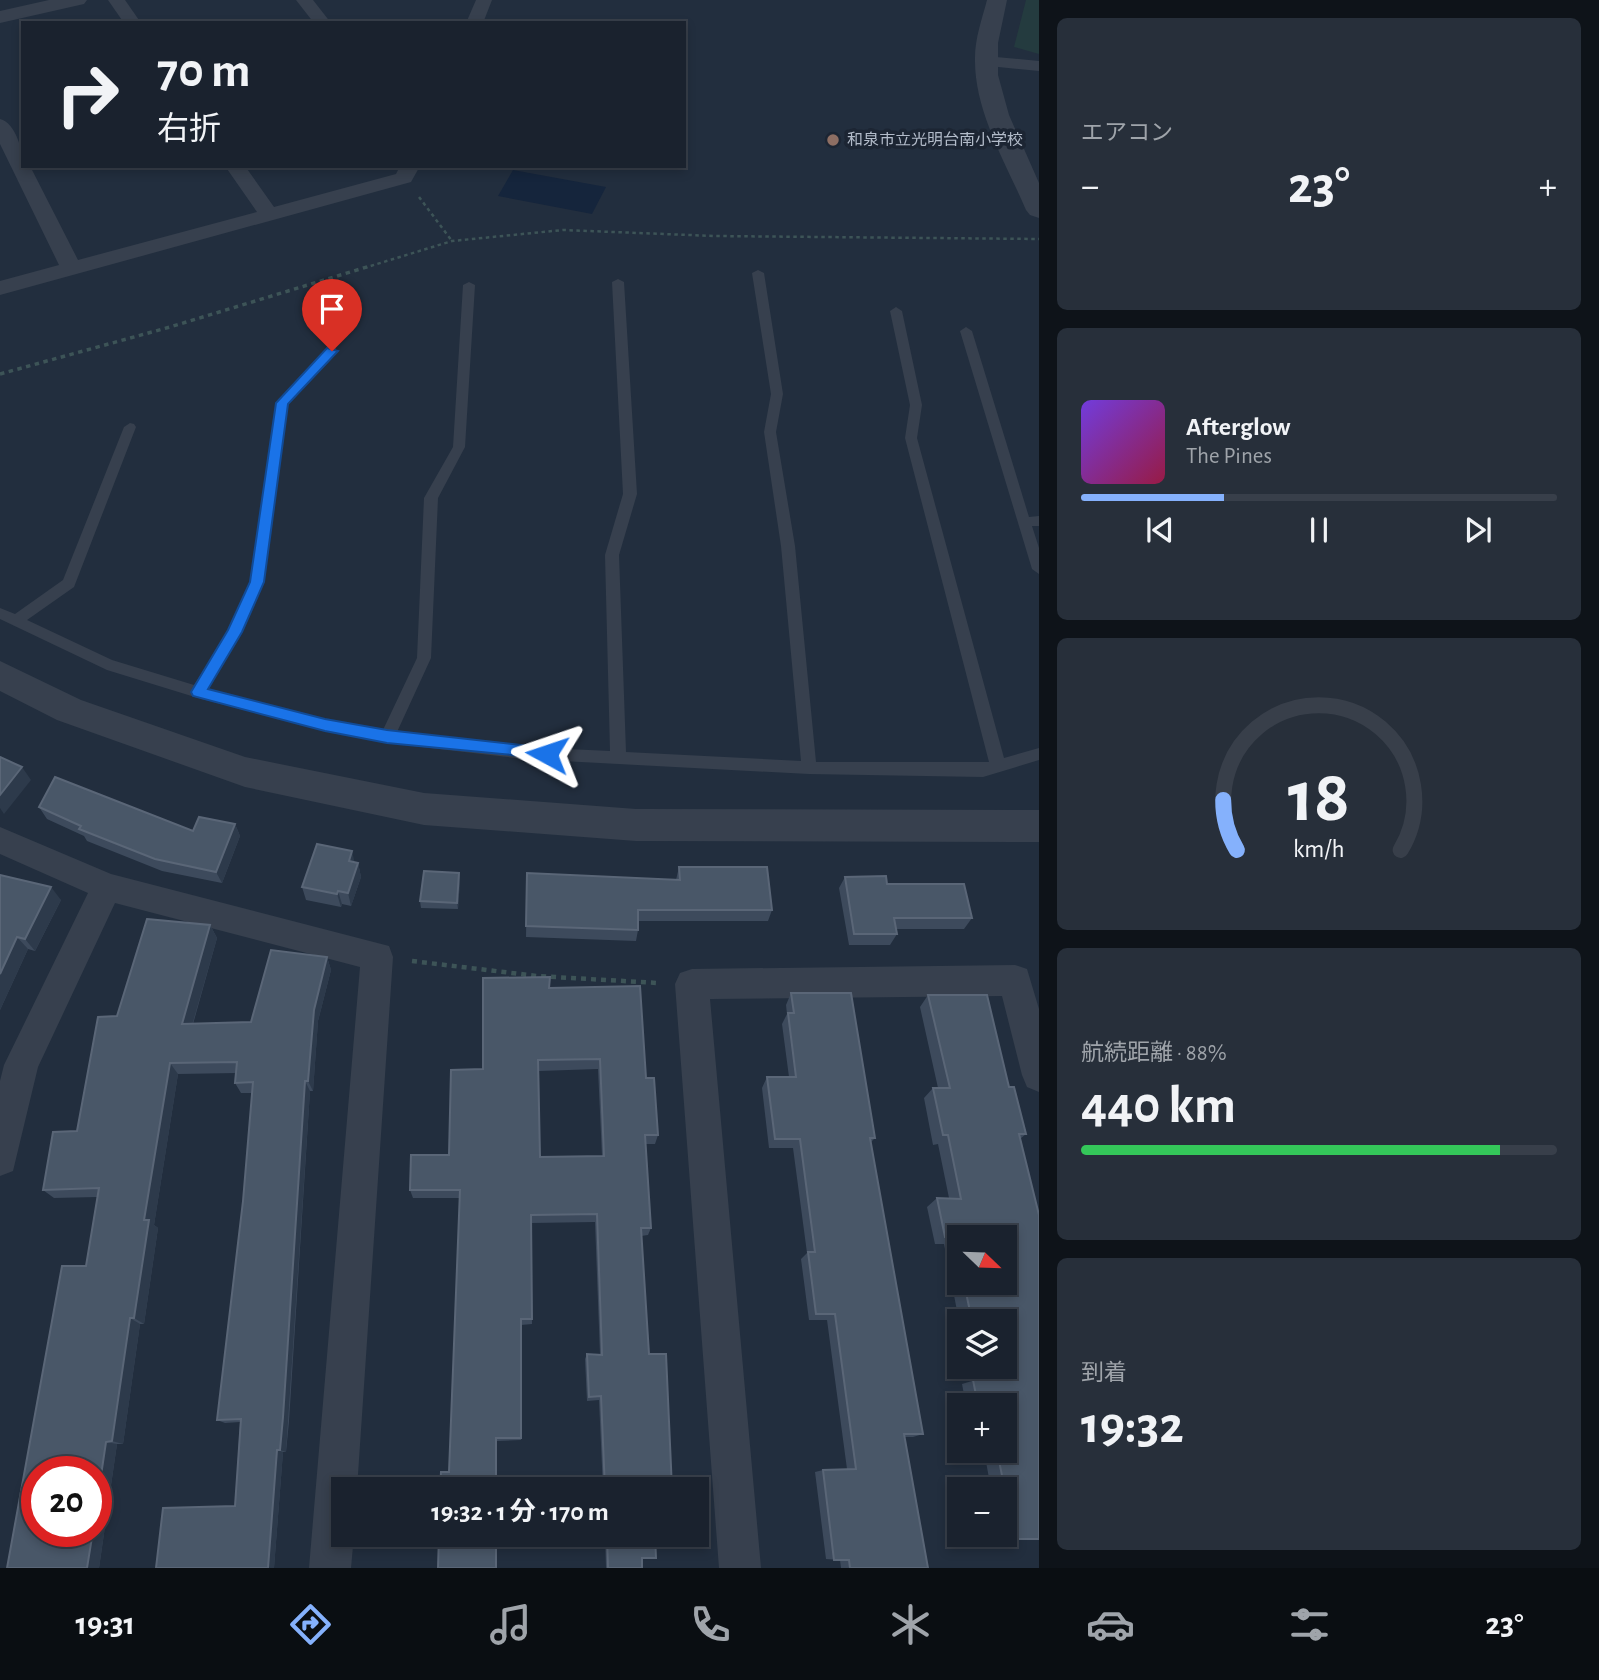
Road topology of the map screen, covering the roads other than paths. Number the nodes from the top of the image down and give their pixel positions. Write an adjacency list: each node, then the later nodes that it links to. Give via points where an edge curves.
1 (78, 0): 6 (street)
2 (116, 0): 7 (street)
3 (304, 0): 8 (street)
4 (484, 0): 9 (street)
5 (997, 0): 10 (street)
6 (0, 17)
7 (131, 21)
8 (321, 21)
9 (475, 21)
10 (985, 61): 11 (street); 17 (street, via 997,115)
11 (1039, 66)
12 (0, 125): 13 (street)
13 (21, 167)
14 (21, 168): 19 (street)
15 (236, 168): 18 (street)
16 (407, 172): 18 (street)
17 (1039, 210)
18 (268, 213): 19 (street)
19 (71, 268): 23 (street)
20 (758, 272): 38 (lane, via 777,394 770,432 788,546)
21 (618, 282): 36 (lane, via 630,494 612,555)
22 (469, 285): 34 (lane, via 459,447 431,498 424,658)
23 (0, 288)
24 (896, 311): 37 (lane, via 916,405 911,438)
25 (966, 331): 28 (lane)
26 (332, 351): 33 (lane, via 282,403 257,582 235,632)
27 (130, 427): 31 (lane, via 69,583)
28 (1032, 521): 29 (lane)
29 (1039, 569)
30 (0, 612): 31 (lane)
31 (16, 620): 33 (lane, via 107,664)
32 (0, 676): 39 (street, via 69,709 245,772 424,809 636,825)
33 (198, 692): 34 (lane)
34 (387, 737): 36 (lane)
35 (1039, 754): 37 (lane)
36 (618, 759): 38 (lane)
37 (998, 766): 38 (lane, via 983,770)
38 (809, 768)
39 (1039, 826)
40 (0, 840): 41 (street)
41 (107, 887): 43 (street, via 21,1065); 44 (street, via 377,957)
42 (1039, 1075): 45 (street, via 1015,980 692,984)
43 (0, 1158)
44 (330, 1568)
45 (740, 1568)

